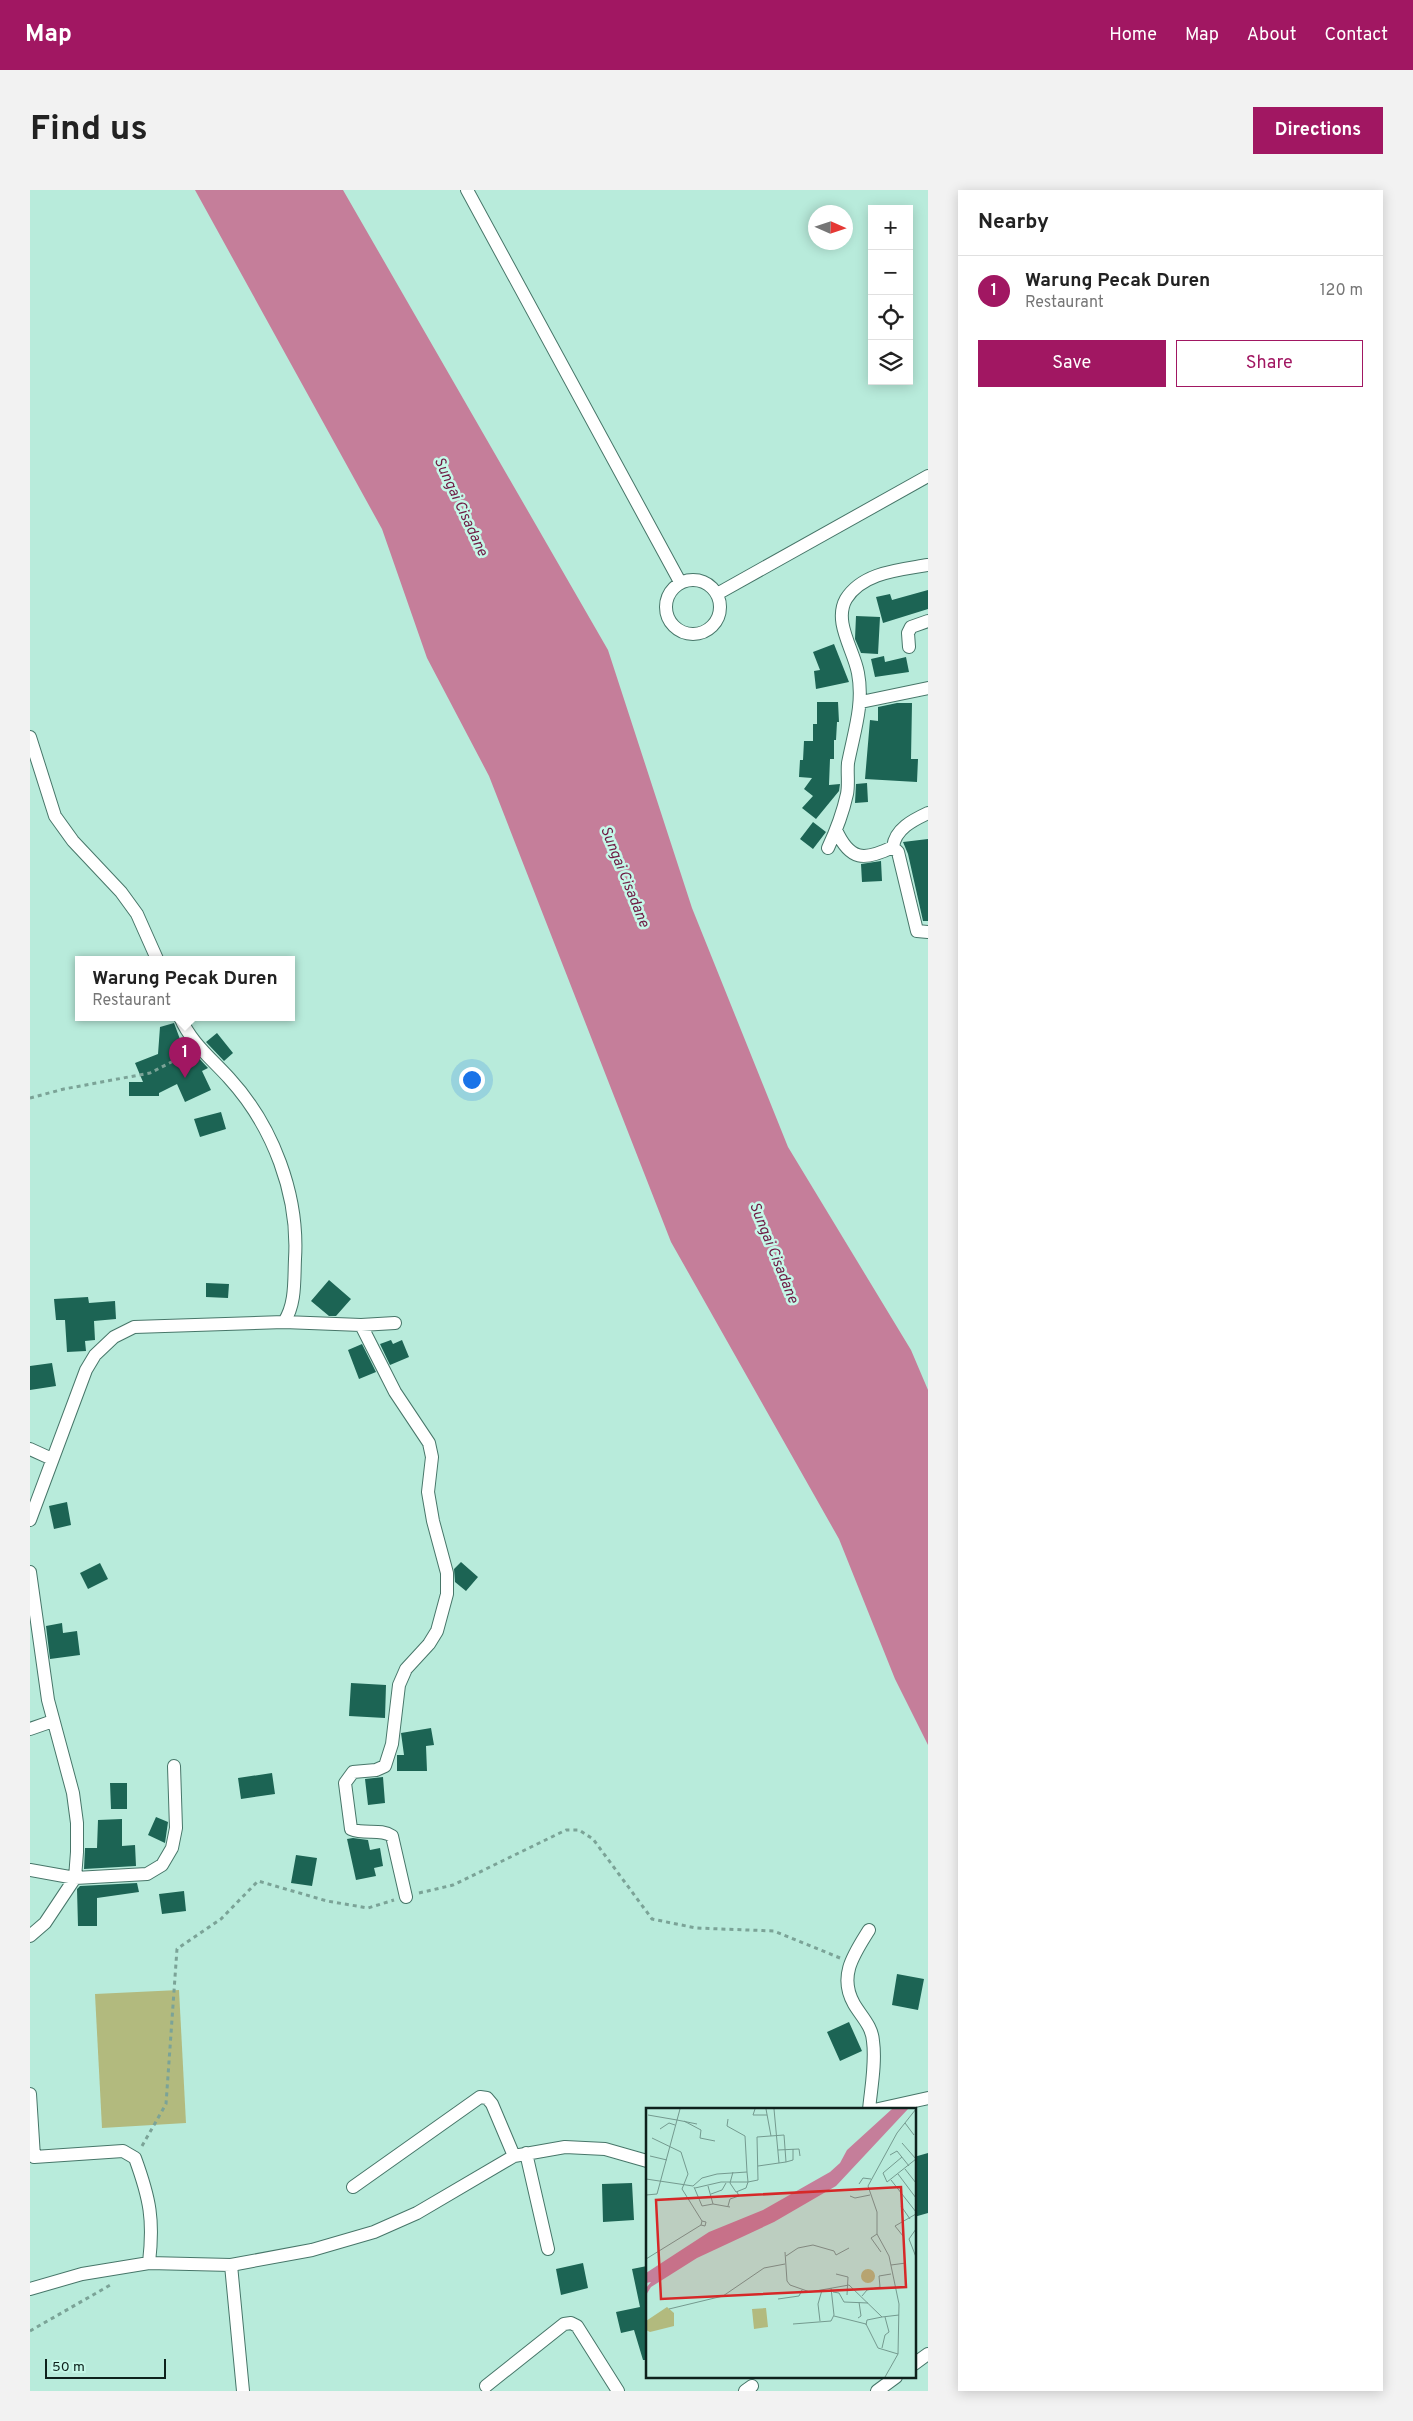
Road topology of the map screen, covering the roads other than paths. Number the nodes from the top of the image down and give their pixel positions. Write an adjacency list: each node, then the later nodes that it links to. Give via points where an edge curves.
1 (467, 190): 4 (street)
2 (928, 476): 5 (street)
3 (928, 564): 9 (street, via 880,574 862,582 845,601 843,627 856,664)
4 (680, 582): 5 (street, via 701,580); 5 (street, via 670,592 665,605 668,619 678,630 691,635 705,632 716,622 720,608)
5 (717, 594)
6 (928, 621): 7 (street, via 911,627)
7 (909, 647)
8 (928, 688): 9 (street)
9 (861, 702): 12 (street, via 848,766 847,793)
10 (30, 737): 16 (street, via 55,816 73,842 121,892 137,914)
11 (928, 813): 13 (street, via 898,833)
12 (836, 830): 13 (street, via 844,847 862,857); 14 (street)
13 (893, 847): 15 (street, via 898,852 917,931)
14 (828, 848)
15 (928, 932)
16 (156, 956)
17 (182, 1021): 18 (street, via 198,1048 230,1079 265,1128 288,1184 296,1241 292,1301)
18 (284, 1322): 20 (street); 22 (street, via 134,1327 114,1337 95,1355 86,1370)
19 (395, 1323): 20 (street)
20 (361, 1325): 31 (street, via 395,1392 430,1443 432,1457 428,1492 447,1573 446,1594 437,1631 406,1669 399,1685 392,1744 385,1766 353,1772 345,1783 352,1829 386,1832 392,1836)
21 (30, 1449): 22 (street)
22 (52, 1459): 23 (street)
23 (30, 1520)
24 (30, 1572): 25 (street)
25 (35, 1635): 26 (street)
26 (54, 1721): 27 (street); 30 (street, via 73,1793 77,1823)
27 (30, 1729)
28 (174, 1766): 30 (street, via 176,1828 172,1848 162,1865 146,1874)
29 (30, 1870): 30 (street)
30 (74, 1878): 33 (street, via 44,1923)
31 (406, 1897)
32 (868, 1930): 36 (street, via 849,1962 846,1976 853,2003 871,2030 874,2041)
33 (30, 1936)
34 (30, 2094): 42 (street, via 34,2157 123,2151 135,2158 151,2211 153,2229)
35 (928, 2098): 37 (street)
36 (869, 2108)
37 (883, 2108)
38 (520, 2154): 39 (street, via 565,2148 604,2149); 40 (street, via 492,2104 480,2097); 41 (street); 43 (street, via 417,2213 374,2232 312,2250)
39 (646, 2161)
40 (353, 2187)
41 (548, 2249)
42 (149, 2263): 43 (street); 44 (street, via 82,2274)
43 (231, 2265): 49 (street)
44 (30, 2289)
45 (928, 2354): 46 (street)
46 (916, 2363)
47 (895, 2378): 51 (street)
48 (486, 2386): 50 (street, via 564,2324 571,2323 577,2326)
49 (243, 2391)
50 (618, 2391)
51 (877, 2391)

